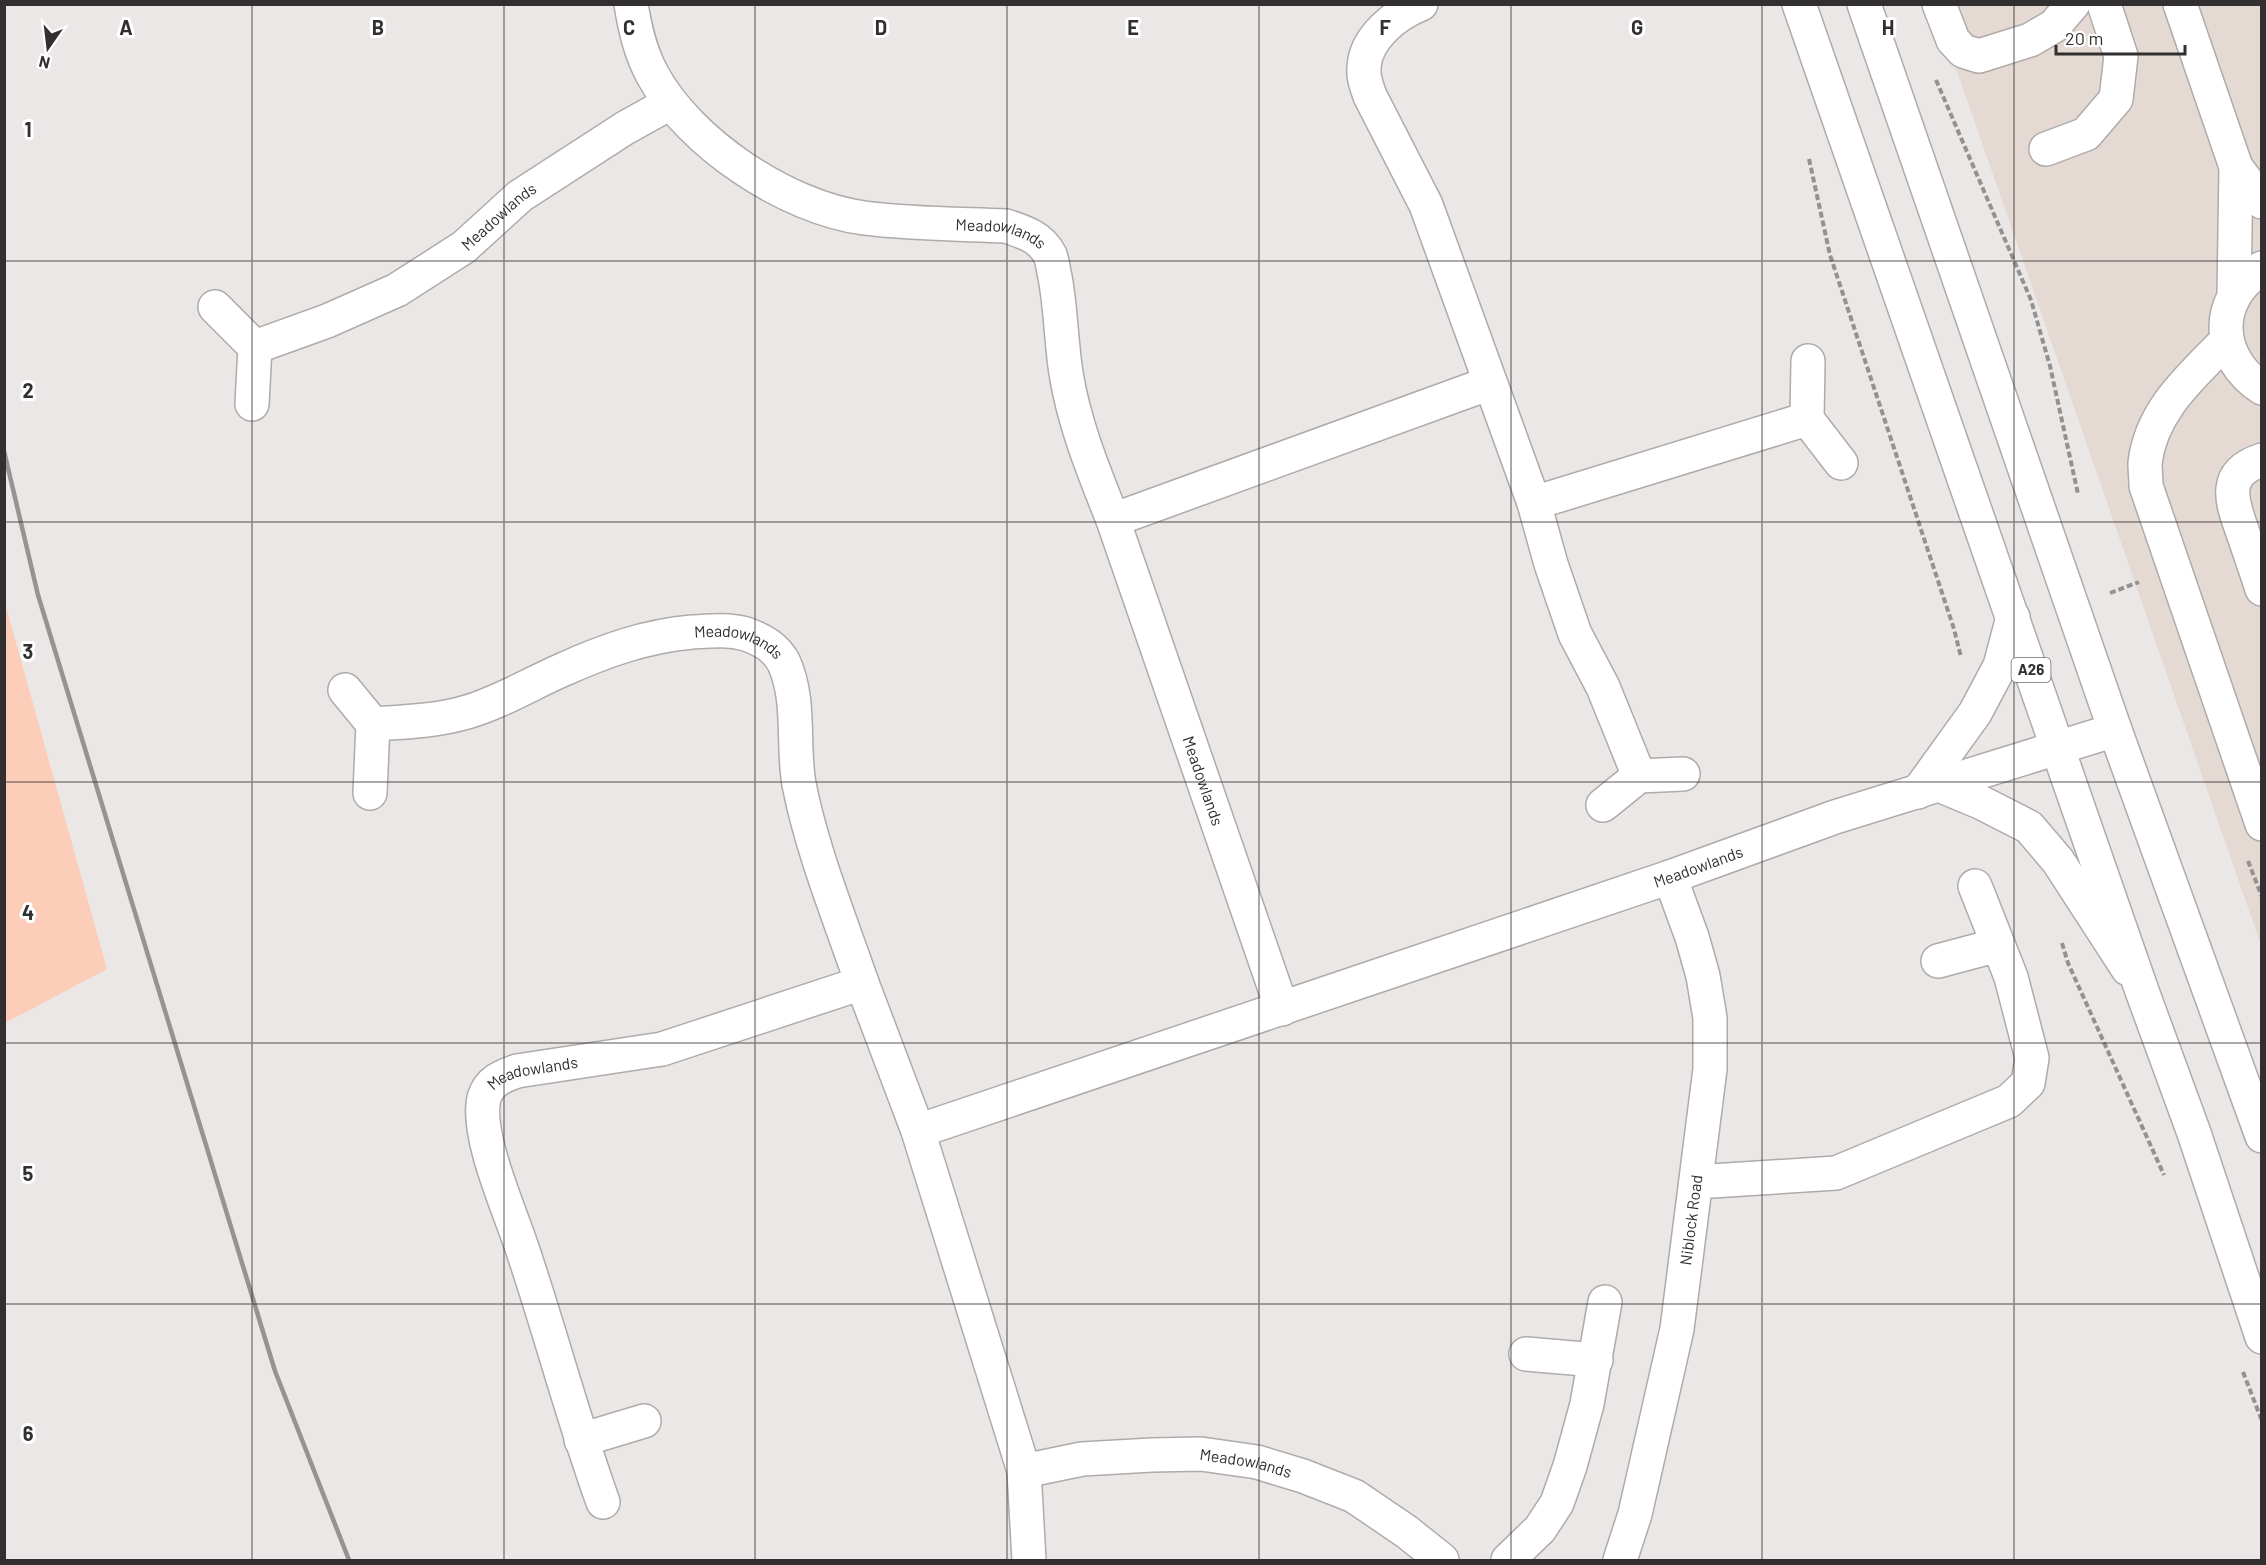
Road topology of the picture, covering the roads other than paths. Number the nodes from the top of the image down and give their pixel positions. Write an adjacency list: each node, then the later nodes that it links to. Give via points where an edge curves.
1 (631, 4): 9 (main road, Meadowlands, via 638,41)
2 (1421, 4): 19 (main road, via 1391,22 1369,48 1365,80 1426,205)
3 (1799, 4): 28 (main road, A26)
4 (1864, 4): 31 (main road)
5 (1939, 4): 6 (main road, via 1953,40 1964,51 1980,56 2030,40 2054,26)
6 (2073, 4)
7 (2103, 4): 10 (main road, via 2121,56 2116,99 2086,134)
8 (2180, 4): 11 (main road)
9 (670, 103): 17 (main road, Meadowlands, via 520,196 464,247 398,290); 26 (main road, Meadowlands, via 704,138 741,167 771,187 805,201 864,218 1006,226 1028,233 1042,243 1050,257 1058,295 1074,411)
10 (2046, 149)
11 (2236, 167): 12 (main road); 14 (main road)
12 (2262, 202)
13 (2262, 268): 14 (main road, via 2248,277)
14 (2234, 295): 16 (main road, via 2226,317)
15 (215, 307): 17 (main road)
16 (2227, 340): 20 (main road, via 2234,361 2247,378); 38 (main road, via 2171,398 2154,432 2145,463 2146,486)
17 (255, 346): 21 (main road)
18 (1808, 361): 22 (main road)
19 (1490, 383): 25 (main road); 26 (main road)
20 (2262, 388)
21 (252, 404)
22 (1807, 419): 24 (main road); 25 (main road)
23 (2262, 460): 27 (main road, via 2239,473 2231,499)
24 (1841, 463)
25 (1534, 503): 34 (main road, via 1575,634 1603,687)
26 (1113, 520): 45 (main road, Meadowlands)
27 (2262, 589)
28 (2013, 617): 32 (main road, A26); 35 (main road, via 2000,666)
29 (345, 690): 30 (main road)
30 (373, 724): 36 (main road); 43 (main road, Meadowlands, via 422,721 466,712 510,697 562,670 627,644 665,634 732,630 759,639 777,651 792,691 799,784)
31 (2115, 730): 32 (main road, Meadowlands); 47 (main road)
32 (2058, 748): 35 (main road, Meadowlands); 44 (main road, A26)
33 (1683, 774): 34 (main road)
34 (1639, 776): 37 (main road)
35 (1928, 788): 39 (main road, Meadowlands, via 1834,817); 44 (main road, via 1982,803 2029,827 2058,861)
36 (370, 793)
37 (1603, 805)
38 (2262, 824)
39 (1670, 878): 45 (main road, Meadowlands); 48 (main road, Niblock Road, via 1692,937 1710,1018 1710,1069)
40 (1975, 886): 41 (main road)
41 (1998, 945): 42 (main road); 48 (main road, via 2011,977 2032,1058 2028,1083 2010,1101 1836,1173)
42 (1938, 962)
43 (862, 983): 46 (main road, Meadowlands); 54 (main road, Meadowlands, via 662,1049 497,1077 484,1097 488,1147)
44 (2142, 991): 50 (main road, A26)
45 (1282, 1009): 46 (main road, Meadowlands)
46 (918, 1131): 55 (main road, Meadowlands)
47 (2262, 1136)
48 (1696, 1182): 60 (main road, Niblock Road, via 1677,1329 1635,1514)
49 (1605, 1302): 52 (main road)
50 (2262, 1337)
51 (1526, 1354): 52 (main road)
52 (1596, 1360): 59 (main road, via 1557,1503 1540,1529)
53 (644, 1421): 54 (main road)
54 (581, 1440): 56 (main road, Meadowlands)
55 (1024, 1471): 57 (main road, Meadowlands); 58 (main road, Meadowlands, via 1082,1459 1152,1455 1201,1454 1257,1462 1353,1496)
56 (603, 1502)
57 (1029, 1560)
58 (1442, 1560)
59 (1508, 1560)
60 (1620, 1560)

